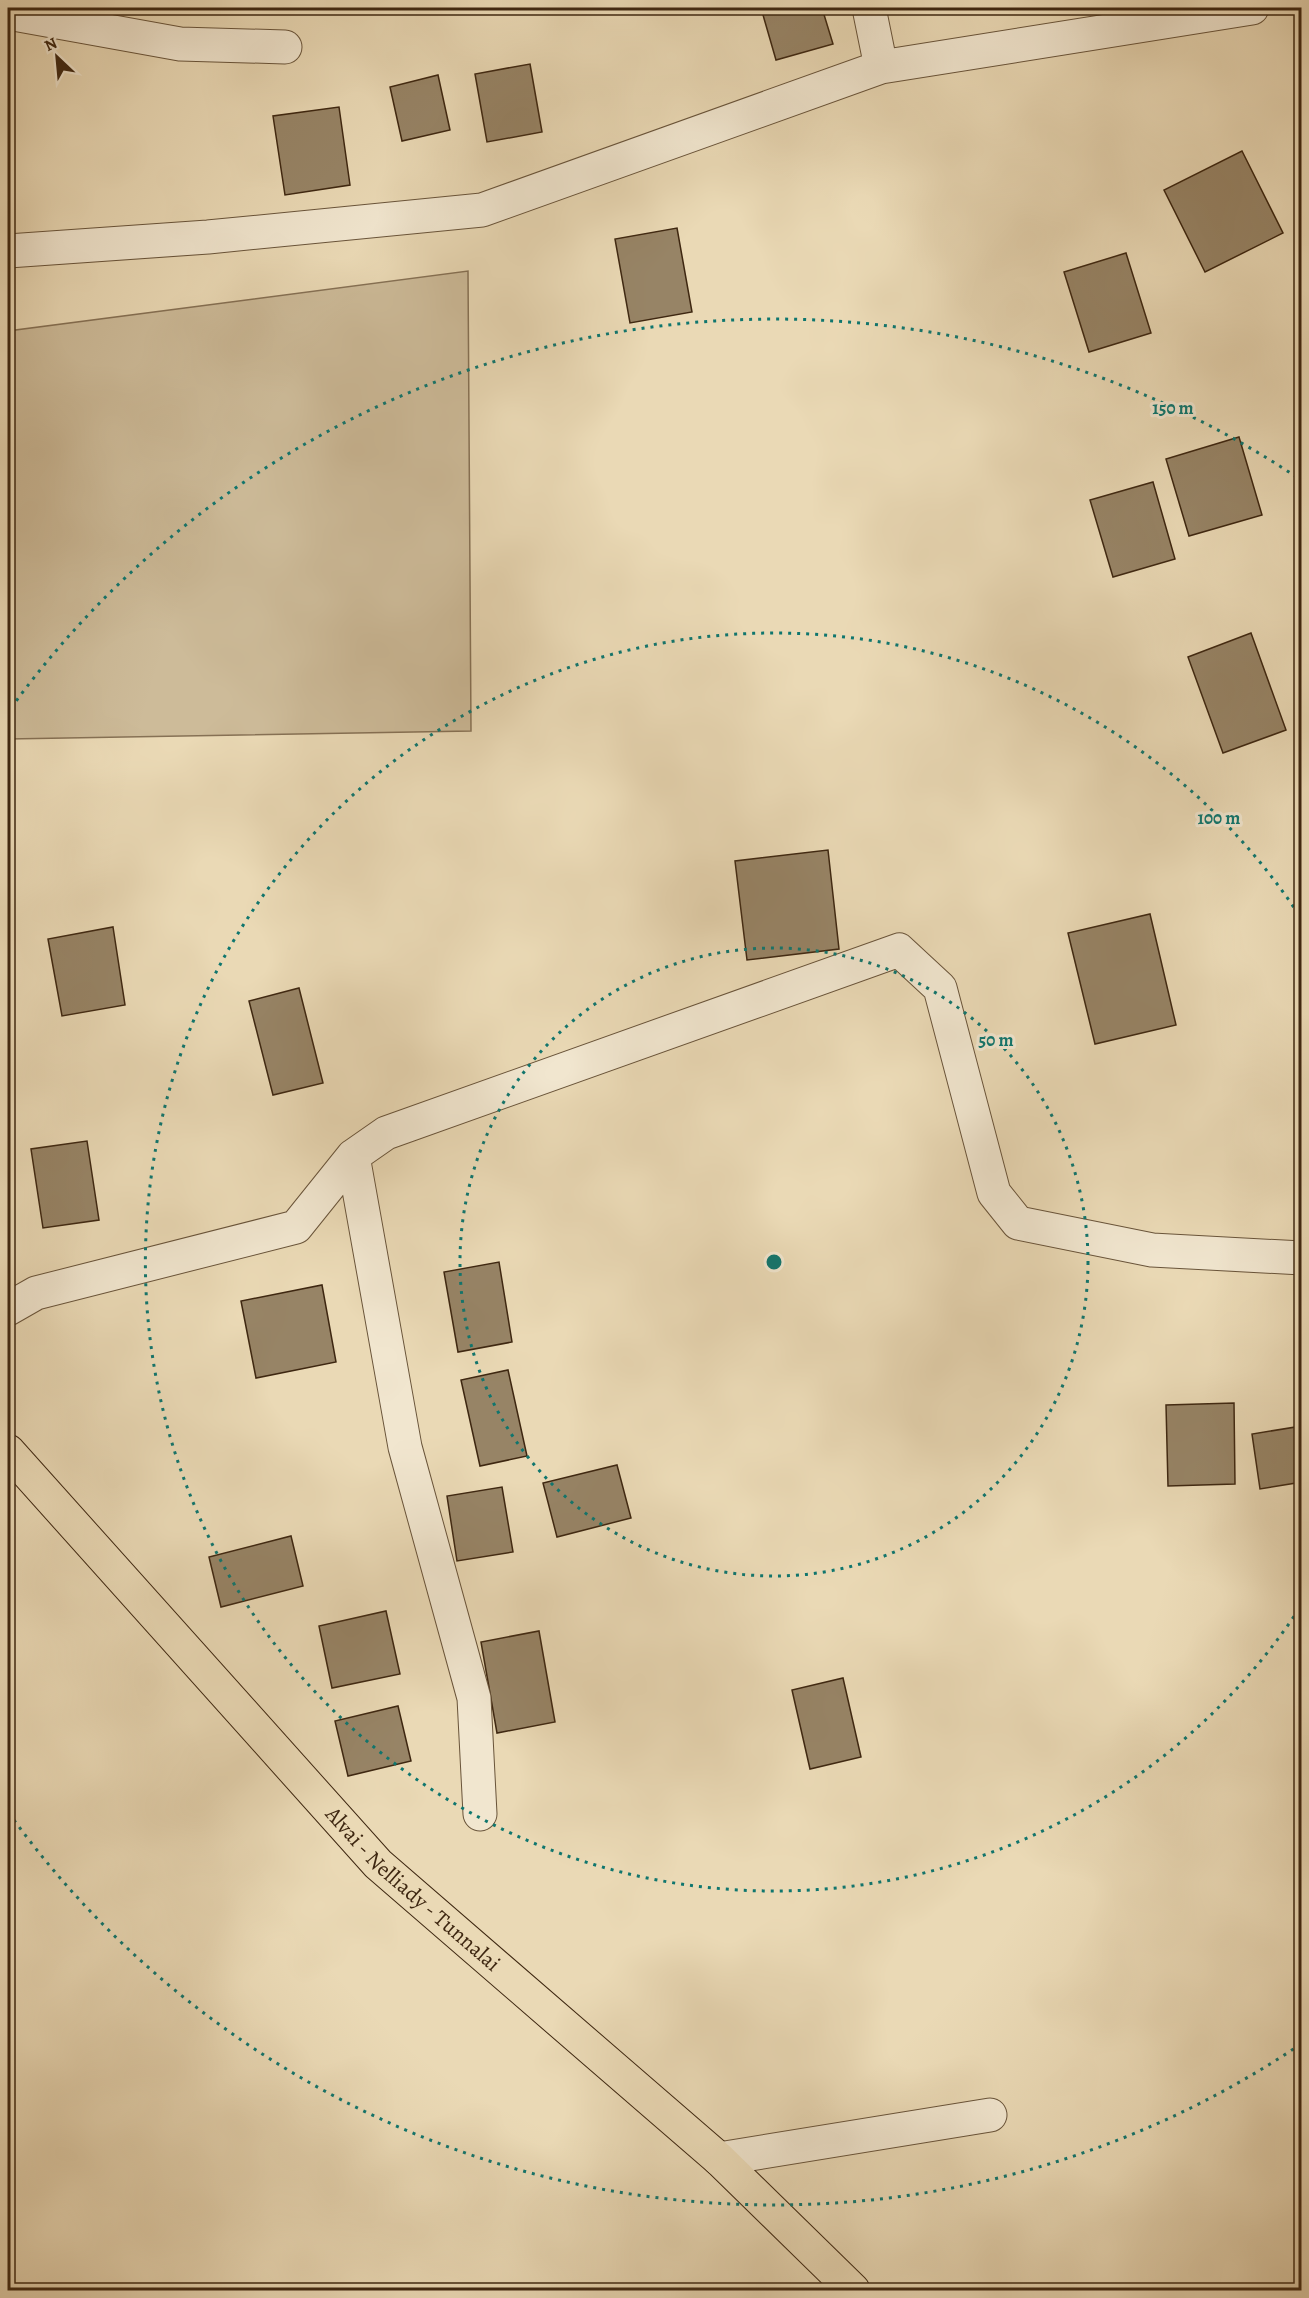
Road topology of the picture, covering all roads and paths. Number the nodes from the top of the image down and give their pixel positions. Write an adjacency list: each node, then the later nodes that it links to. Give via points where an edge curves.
1 (869, 8): 5 (street)
2 (1252, 8): 5 (street)
3 (8, 13): 4 (street, via 180,44)
4 (285, 47)
5 (881, 67): 6 (street, via 482,210 208,237)
6 (8, 250)
7 (353, 1156): 8 (street, via 386,1133 899,950 940,988 994,1193 1018,1222 1152,1250); 9 (street, via 296,1227 36,1293); 11 (street, via 405,1446 474,1698)
8 (1302, 1258)
9 (8, 1309)
10 (8, 1451): 13 (main road, Alvai - Nelliady - Tunnalai, via 378,1864)
11 (480, 1814)
12 (990, 2115): 13 (street)
13 (719, 2159): 14 (main road, Alvai - Nelliady - Tunnalai)
14 (853, 2290)

